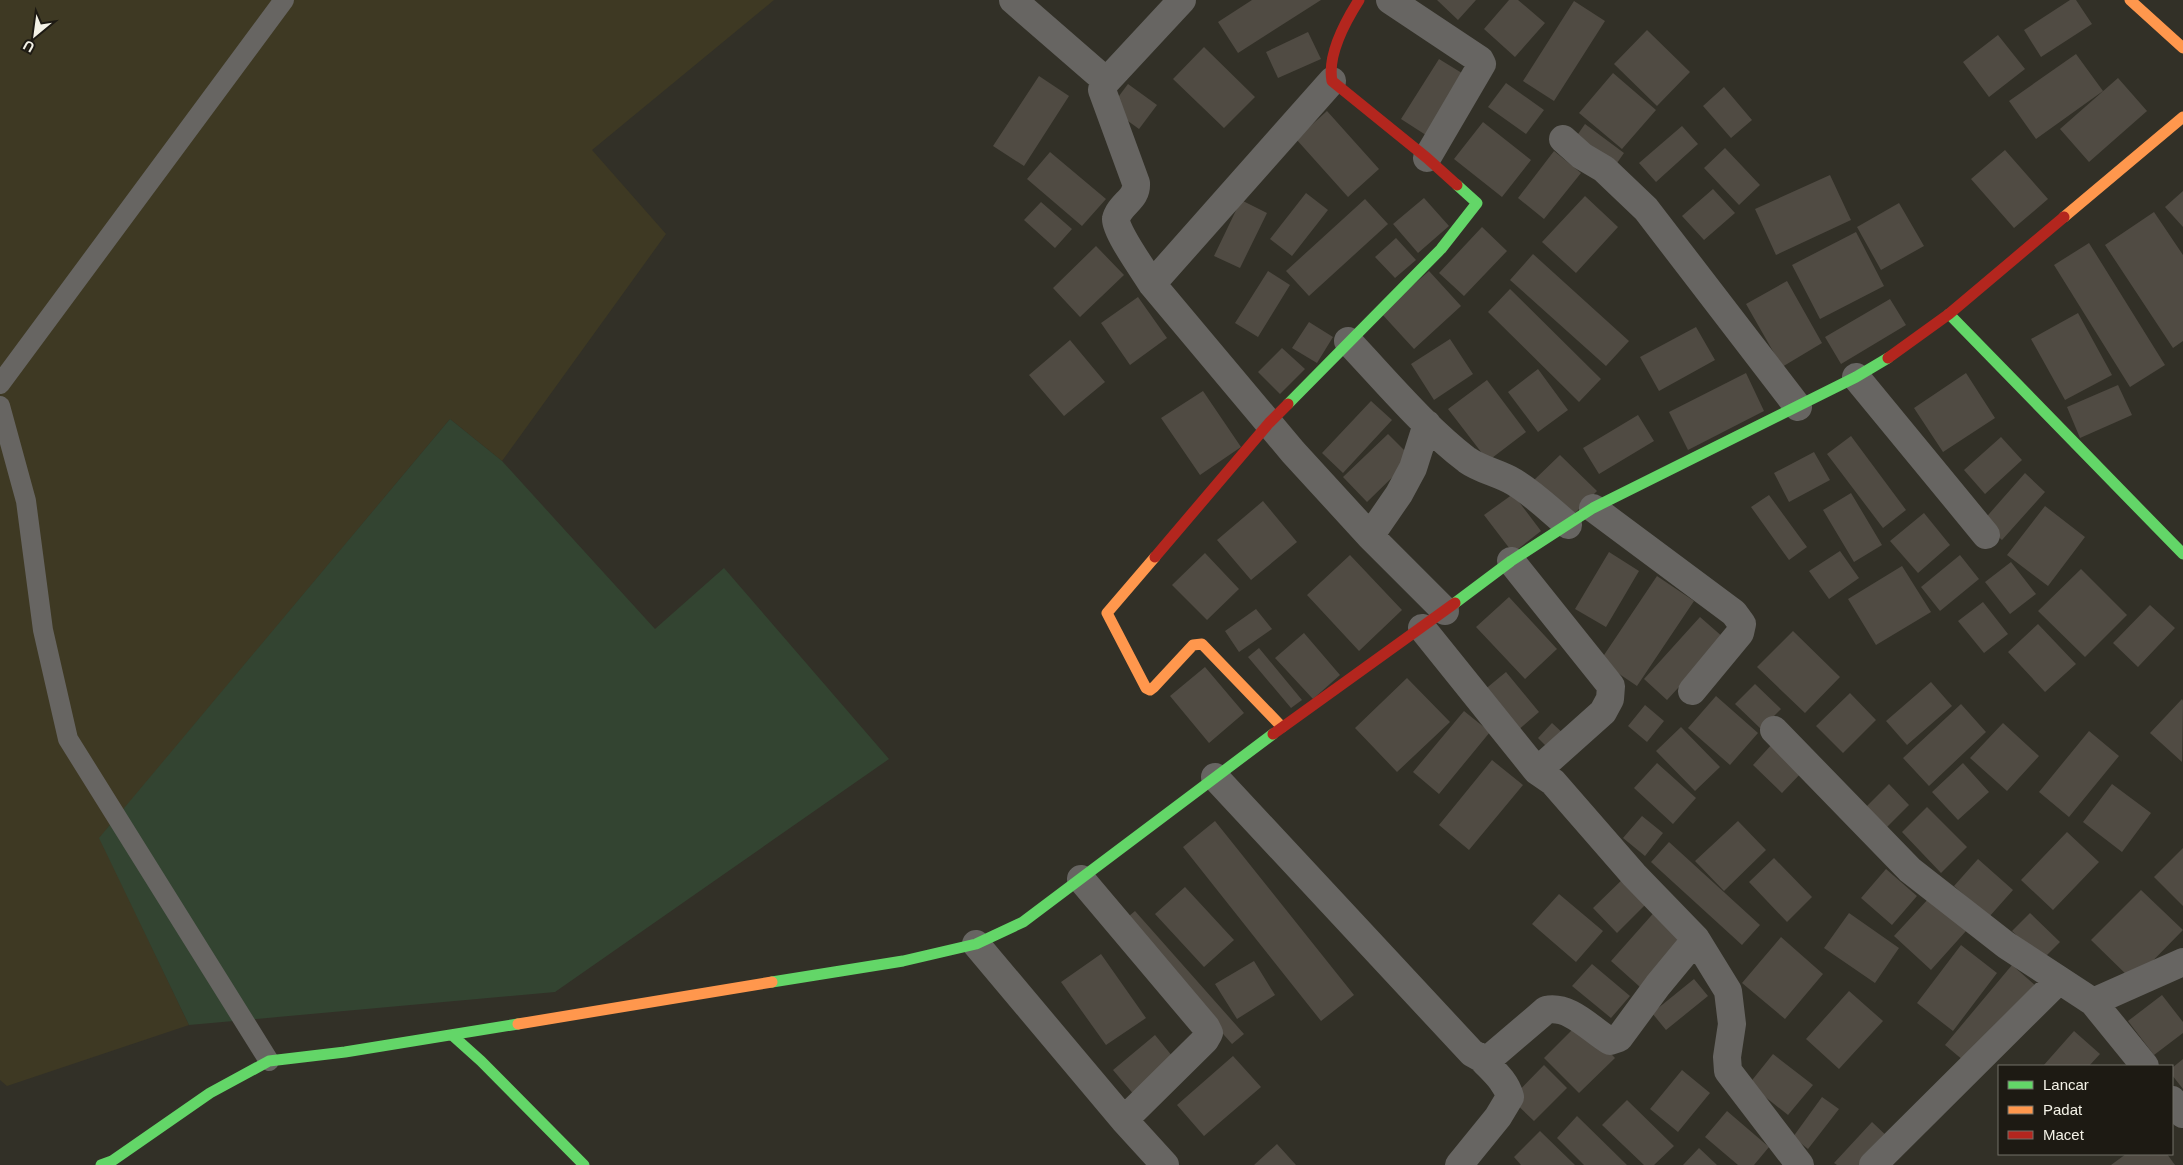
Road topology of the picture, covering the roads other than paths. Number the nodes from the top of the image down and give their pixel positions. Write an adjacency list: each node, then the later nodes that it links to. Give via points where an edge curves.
1 (284, 0): 17 (lane)
2 (1013, 0): 8 (street)
3 (1182, 0): 8 (street)
4 (1359, 0): 9 (street, via 1339,40 1330,75)
5 (1390, 0): 12 (street, via 1482,64)
6 (2130, 0): 7 (street)
7 (2183, 48)
8 (1105, 80): 13 (street, via 1102,90 1136,182 1134,195 1120,211 1116,225)
9 (1332, 82): 12 (street); 13 (street)
10 (2183, 117): 14 (street)
11 (1563, 139): 19 (street, via 1604,170 1646,209)
12 (1427, 158): 15 (street, via 1476,203 1441,249)
13 (1152, 284): 20 (street)
14 (1949, 314): 16 (street, via 1902,349); 26 (street)
15 (1348, 341): 20 (street); 21 (street)
16 (1856, 377): 19 (street); 24 (street)
17 (0, 384)
18 (0, 406): 43 (lane, via 26,501 43,630 68,739)
19 (1798, 406): 22 (street)
20 (1269, 423): 25 (street); 31 (street, via 1107,613 1146,688 1154,688 1193,645 1202,644)
21 (1427, 424): 23 (street, via 1471,463 1517,484); 25 (street, via 1413,468)
22 (1593, 508): 23 (street); 30 (street, via 1734,613 1742,624 1740,633)
23 (1568, 524): 27 (street)
24 (1986, 535)
25 (1370, 536): 28 (street)
26 (2183, 554)
27 (1510, 561): 28 (street); 33 (street, via 1611,686 1610,699 1603,712)
28 (1445, 611): 29 (street)
29 (1422, 628): 31 (street); 33 (street)
30 (1692, 691)
31 (1282, 727): 34 (street)
32 (1774, 730): 39 (street, via 1910,870 2006,946)
33 (1537, 771): 36 (street, via 1553,782 1634,875)
34 (1216, 777): 35 (street); 42 (street, via 1472,1053)
35 (1081, 879): 37 (street, via 1023,922); 47 (street, via 1209,1033)
36 (1696, 939): 42 (street, via 1619,1038 1610,1041 1565,1010 1556,1008 1546,1010 1491,1057); 52 (street, via 1728,991 1732,1024 1728,1070)
37 (976, 944): 41 (street, via 903,961); 47 (street)
38 (2183, 962): 40 (street)
39 (2060, 980): 40 (street); 53 (street)
40 (2093, 1002): 44 (street)
41 (452, 1034): 43 (street); 49 (street)
42 (1481, 1058): 51 (street, via 1501,1079 1510,1097)
43 (269, 1061): 48 (street, via 210,1093)
44 (2144, 1065)
45 (2173, 1101): 46 (street)
46 (2183, 1114)
47 (1124, 1120): 50 (street)
48 (110, 1164)
49 (584, 1165)
50 (1165, 1165)
51 (1459, 1165)
52 (1800, 1165)
53 (1873, 1165)

